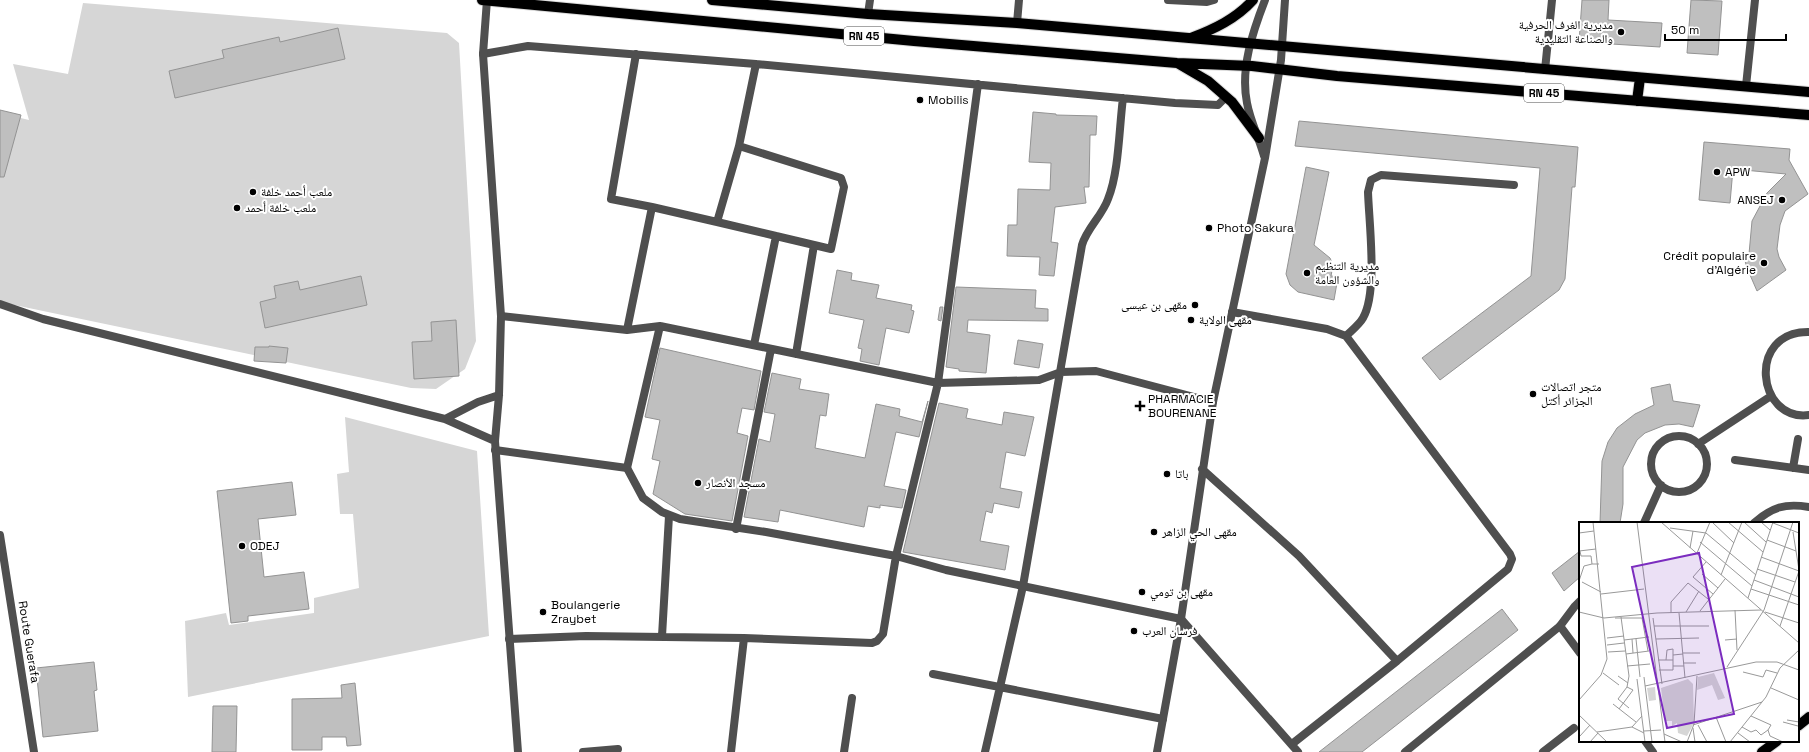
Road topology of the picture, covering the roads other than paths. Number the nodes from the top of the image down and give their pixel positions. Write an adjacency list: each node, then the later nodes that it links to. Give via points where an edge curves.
1 (482, 0): 2 (main road, RN 45)
2 (488, 0): 18 (street); 20 (main road, RN 45)
3 (712, 0): 13 (main road, RN 45)
4 (870, 0): 13 (street)
5 (1019, 0): 14 (street)
6 (1168, 0): 7 (street)
7 (1214, 0)
8 (1253, 0): 15 (main road, via 1244,10 1219,27)
9 (1265, 0): 16 (street)
10 (1285, 0): 17 (street)
11 (1552, 0): 24 (street)
12 (1755, 0): 27 (street)
13 (868, 14): 14 (main road, RN 45)
14 (1017, 23): 15 (main road, RN 45)
15 (1189, 39): 16 (main road, RN 45)
16 (1250, 44): 17 (main road, RN 45); 22 (street)
17 (1282, 46): 23 (street); 24 (main road, RN 45)
18 (483, 54): 19 (street, via 528,46); 43 (street)
19 (636, 54): 21 (street); 37 (street, via 611,199)
20 (1177, 63): 22 (main road, RN 45); 29 (main road, via 1208,81)
21 (756, 64): 26 (street); 34 (street)
22 (1247, 66): 23 (main road, RN 45); 33 (street, via 1247,103)
23 (1279, 70): 31 (main road, RN 45); 35 (street)
24 (1545, 70): 25 (main road, RN 45)
25 (1640, 78): 27 (main road, RN 45); 31 (main road)
26 (978, 84): 30 (street); 52 (street)
27 (1746, 86): 28 (main road, RN 45)
28 (1809, 92)
29 (1226, 97): 30 (street, via 1218,105); 33 (main road)
30 (1123, 98): 51 (street, via 1112,186 1103,211 1082,245)
31 (1637, 101): 32 (main road, RN 45)
32 (1809, 115)
33 (1259, 138): 35 (street)
34 (739, 146): 38 (street); 40 (street, via 841,178 844,188 831,249)
35 (1265, 158): 42 (street)
36 (1514, 185): 47 (street, via 1382,175 1371,180 1368,192 1371,282 1363,319)
37 (652, 207): 38 (street); 45 (street)
38 (717, 222): 39 (street)
39 (776, 236): 40 (street); 48 (street)
40 (814, 245): 50 (street)
41 (0, 304): 57 (street, via 43,319)
42 (1232, 312): 47 (street); 55 (street)
43 (500, 316): 45 (street); 53 (street)
44 (660, 326): 45 (street); 48 (street); 63 (street)
45 (627, 330)
46 (1809, 332): 54 (street, via 1787,336 1777,344 1769,356 1765,376)
47 (1346, 336): 84 (street, via 1512,559 1508,570)
48 (754, 345): 49 (street)
49 (771, 349): 50 (street); 72 (street)
50 (796, 354): 52 (street)
51 (1061, 372): 52 (street, via 1039,380); 55 (street, via 1096,371); 76 (street)
52 (938, 383): 74 (street)
53 (499, 395): 57 (street, via 478,402); 59 (street)
54 (1771, 396): 56 (street, via 1780,406 1792,413); 60 (street)
55 (1213, 402): 65 (street)
56 (1809, 415)
57 (445, 419): 59 (street)
58 (1798, 439): 64 (street)
59 (495, 441): 61 (street)
60 (1698, 444): 67 (street, via 1707,458 1705,475 1700,483 1694,488 1677,492); 67 (street, via 1682,437 1665,440 1659,446 1654,454 1652,471)
61 (495, 450): 63 (street); 82 (street)
62 (1735, 460): 64 (street)
63 (627, 468): 69 (street, via 643,498)
64 (1793, 468): 66 (street)
65 (1202, 469): 78 (street); 84 (street, via 1299,556)
66 (1809, 470)
67 (1661, 485): 70 (street)
68 (1809, 507): 71 (street, via 1783,505 1766,512)
69 (669, 516): 72 (street); 80 (street)
70 (1644, 522)
71 (1755, 522)
72 (736, 529): 74 (street, via 766,532)
73 (0, 535): 75 (street, Route Guerafa)
74 (896, 556): 76 (street, via 946,570); 81 (street, via 883,634 877,641 872,643)
75 (2, 559): 96 (street, Route Guerafa)
76 (1023, 586): 78 (street); 86 (street)
77 (1579, 602): 79 (street)
78 (1182, 619): 88 (street); 94 (street)
79 (1560, 626): 83 (street); 104 (street)
80 (662, 636): 81 (street); 82 (street)
81 (744, 638): 99 (street)
82 (509, 639): 97 (street)
83 (1579, 652)
84 (1397, 661): 94 (street)
85 (933, 674): 86 (street)
86 (1000, 687): 88 (street); 101 (street)
87 (852, 698): 100 (street)
88 (1163, 718): 102 (street)
89 (1809, 718): 90 (main road)
90 (1799, 725)
91 (1574, 728): 105 (street)
92 (1646, 742): 106 (street)
93 (1776, 742): 107 (main road)
94 (1292, 744): 103 (street)
95 (618, 749): 98 (street)
96 (34, 752)
97 (518, 752)
98 (583, 752)
99 (730, 752)
100 (844, 752)
101 (984, 752)
102 (1157, 752)
103 (1298, 752)
104 (1405, 752)
105 (1543, 752)
106 (1653, 752)
107 (1762, 752)

